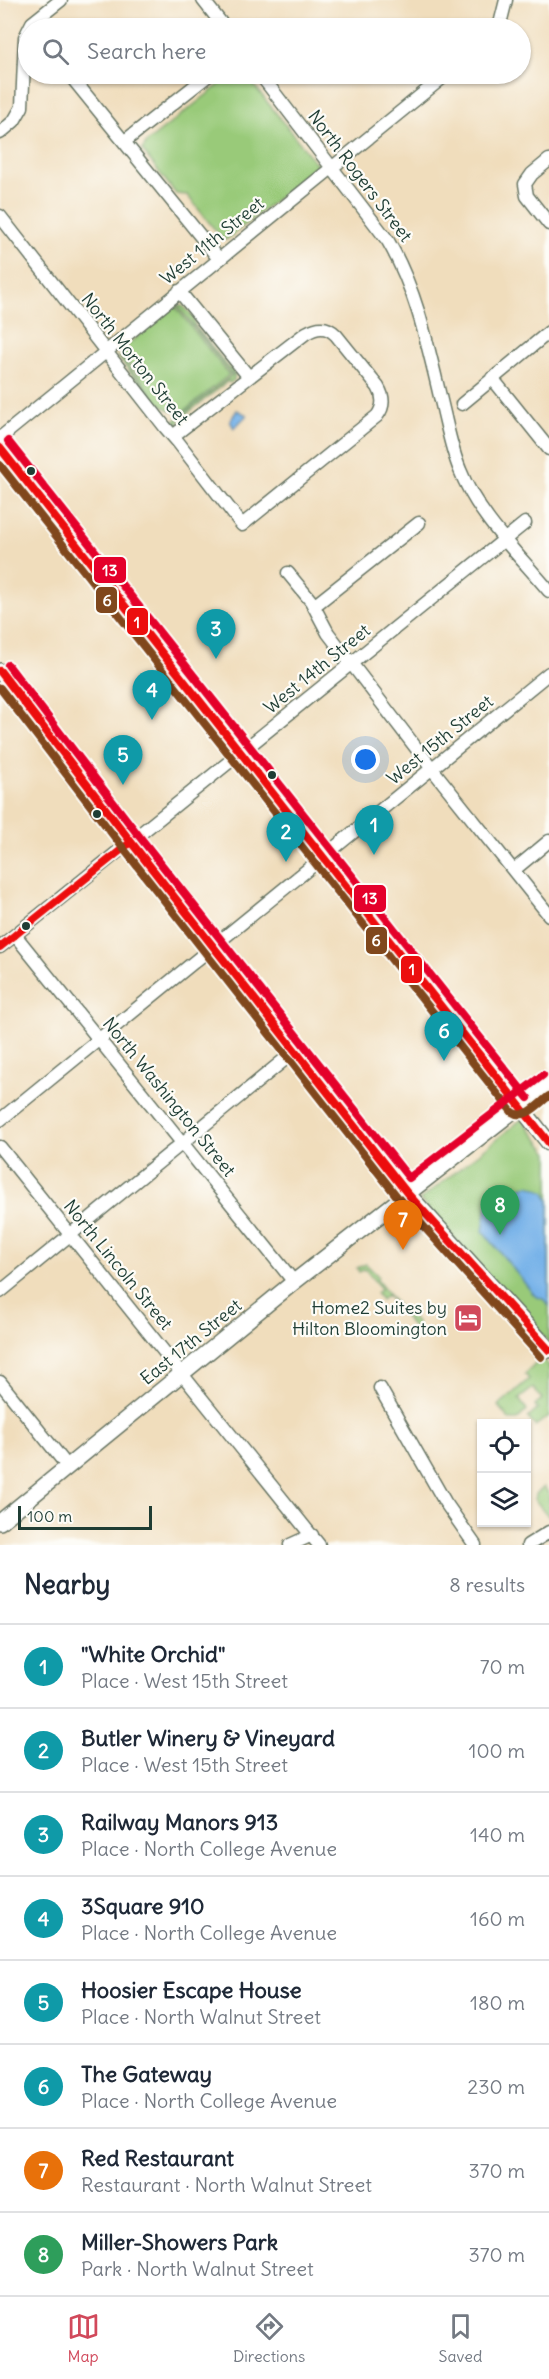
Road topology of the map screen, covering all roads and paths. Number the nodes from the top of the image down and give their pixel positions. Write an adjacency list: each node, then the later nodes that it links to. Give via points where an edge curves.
1 (61, 0): 4 (street)
2 (203, 0): 5 (street)
3 (506, 0): 6 (street)
4 (38, 18)
5 (217, 18)
6 (502, 18)
7 (23, 84): 12 (street, via 22,107 14,122)
8 (77, 84): 13 (street)
9 (197, 84): 13 (street)
10 (268, 84): 15 (street, North Rogers Street)
11 (435, 84): 15 (street, West 11th Street)
12 (0, 133)
13 (125, 141): 18 (street)
14 (549, 160): 17 (street, via 525,184 527,196)
15 (332, 167): 18 (street, West 11th Street); 31 (street, North Rogers Street, via 402,265 413,291 452,447 468,487)
16 (0, 216): 21 (street, North Morton Street)
17 (549, 224)
18 (219, 259): 19 (street, West 11th Street)
19 (179, 291): 21 (street, West 11th Street); 22 (street)
20 (549, 332): 23 (street)
21 (106, 350): 25 (street, North Morton Street); 26 (street, West 11th Street)
22 (249, 377): 25 (street); 25 (street, North Morton Street, via 308,331 328,328 378,387 383,404 377,416 242,525)
23 (492, 378): 24 (street); 28 (street)
24 (462, 404)
25 (172, 436)
26 (0, 438)
27 (0, 448): 38 (main road)
28 (549, 449)
29 (419, 523): 34 (street)
30 (525, 523): 31 (street, West 14th Street)
31 (504, 538): 33 (street, North Rogers Street); 35 (street, West 14th Street)
32 (288, 573): 34 (street)
33 (549, 591)
34 (314, 606): 35 (street, via 328,633)
35 (352, 664): 38 (street, West 14th Street); 39 (street)
36 (0, 671): 41 (main road)
37 (549, 673): 39 (street, West 15th Street)
38 (240, 754): 41 (street, West 14th Street); 42 (main road)
39 (433, 770): 42 (street, West 15th Street); 43 (street)
40 (549, 841): 43 (street)
41 (131, 842): 45 (street, West 14th Street); 46 (main road)
42 (322, 856): 46 (street, West 15th Street); 51 (main road)
43 (514, 870): 44 (street)
44 (549, 915)
45 (15, 935): 47 (street, West 14th Street); 48 (street, North Washington Street)
46 (212, 946): 48 (street, West 15th Street); 49 (main road)
47 (0, 947)
48 (99, 1038): 52 (street, West 15th Street); 53 (street, North Washington Street)
49 (296, 1052): 53 (street); 56 (main road)
50 (549, 1083): 51 (main road, East 17th Street)
51 (520, 1105): 54 (main road); 56 (main road, East 17th Street)
52 (0, 1120)
53 (184, 1143): 57 (street); 58 (street, North Washington Street)
54 (549, 1143)
55 (0, 1147): 57 (street, North Lincoln Street)
56 (407, 1193): 58 (main road, East 17th Street); 60 (main road)
57 (70, 1234): 59 (street); 61 (street, North Lincoln Street)
58 (294, 1282): 61 (main road, East 17th Street)
59 (0, 1292)
60 (549, 1350)
61 (183, 1374): 64 (main road, East 17th Street); 67 (street, North Lincoln Street)
62 (0, 1382): 64 (street)
63 (380, 1388): 69 (street, via 445,1502)
64 (68, 1467): 65 (main road, East 17th Street)
65 (0, 1522)
66 (549, 1532): 70 (street)
67 (316, 1540): 68 (street)
68 (290, 1545)
69 (475, 1545)
70 (528, 1545)

